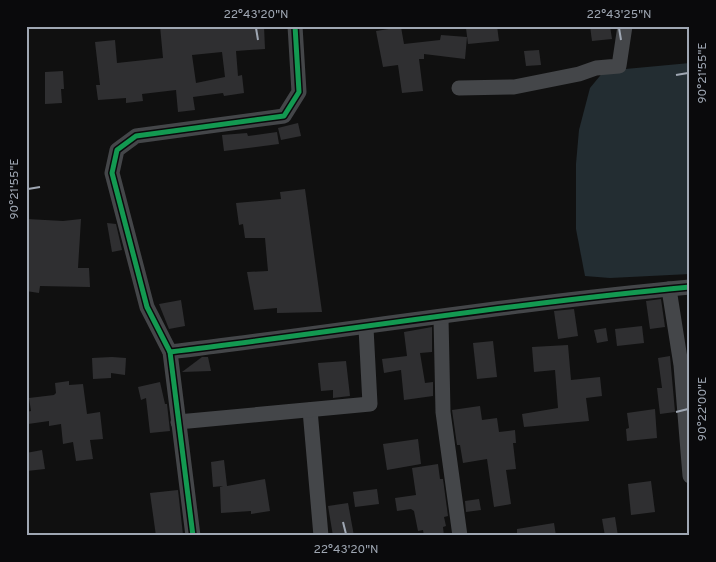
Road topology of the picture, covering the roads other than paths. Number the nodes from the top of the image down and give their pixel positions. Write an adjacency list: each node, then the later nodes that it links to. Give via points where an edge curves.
1 (296, 26): 8 (street, via 300,92 284,116 136,136 117,150 112,173 147,307)
2 (625, 26): 3 (street, via 619,66 596,68 514,87)
3 (459, 88)
4 (690, 287): 5 (street)
5 (669, 289): 6 (street, via 570,299); 11 (street, via 681,365)
6 (441, 318): 7 (street); 14 (street, via 443,412)
7 (366, 328): 8 (street); 9 (street, via 370,404)
8 (170, 352): 10 (street)
9 (310, 410): 10 (street); 13 (street)
10 (178, 422): 12 (street)
11 (690, 476)
12 (192, 536)
13 (321, 536)
14 (460, 536)

